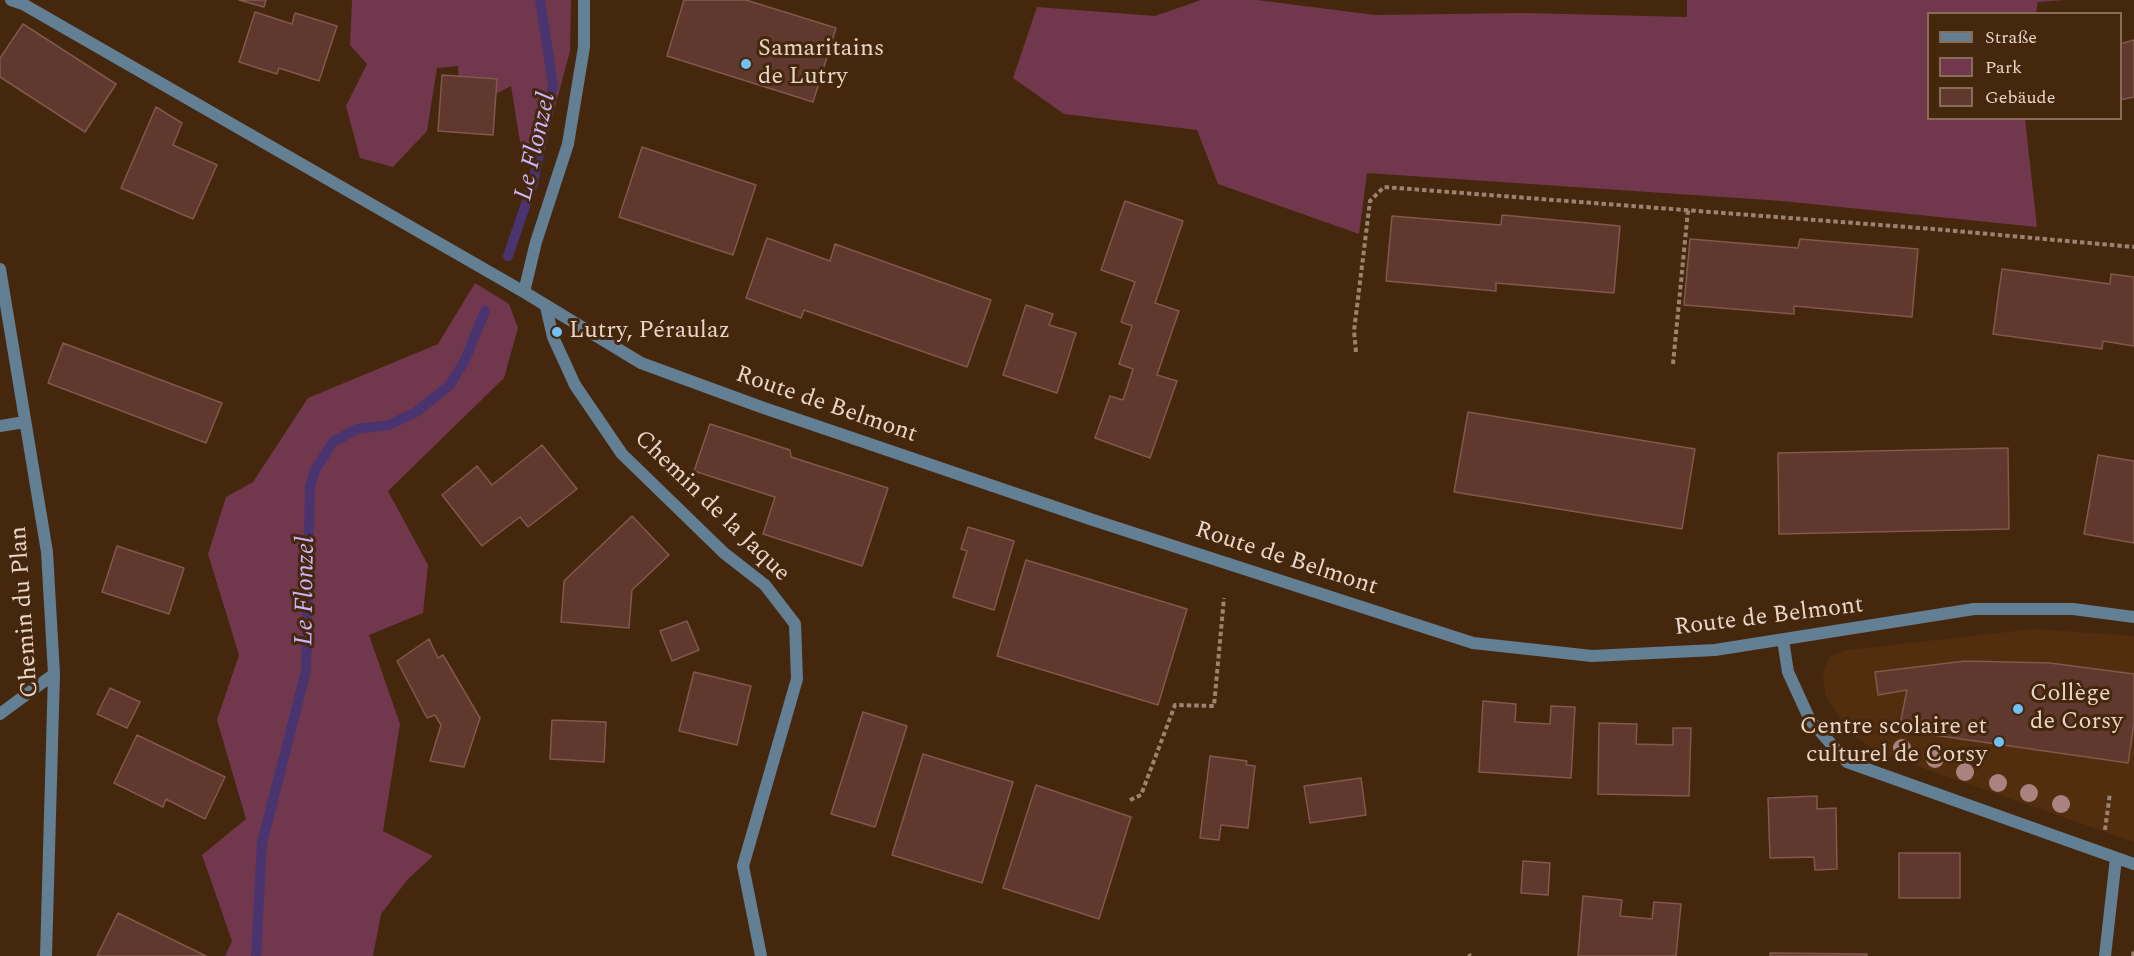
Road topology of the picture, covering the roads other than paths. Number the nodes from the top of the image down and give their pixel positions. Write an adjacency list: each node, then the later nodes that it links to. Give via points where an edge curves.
1 (584, 0): 4 (street, via 584,47 568,144)
2 (20, 1): 4 (street, Route de Belmont)
3 (0, 269): 6 (street, Chemin du Plan)
4 (524, 292): 5 (street, Route de Belmont)
5 (546, 307): 9 (street, Route de Belmont, via 641,363 750,403 1473,643 1592,656 1715,650); 15 (street, Chemin de la Jaque, via 553,337 575,385 622,454 724,553 765,585 795,624 797,679 743,866)
6 (24, 422): 7 (street); 10 (street, Chemin du Plan, via 47,552)
7 (0, 426)
8 (2134, 617): 9 (street, Route de Belmont, via 2073,609 1974,609)
9 (1783, 640): 12 (street, via 1788,672 1810,720 1847,762)
10 (54, 674): 11 (street); 14 (street, Chemin du Plan)
11 (0, 714)
12 (2116, 858): 13 (street); 16 (street)
13 (2134, 864)
14 (45, 956)
15 (761, 956)
16 (2105, 956)

